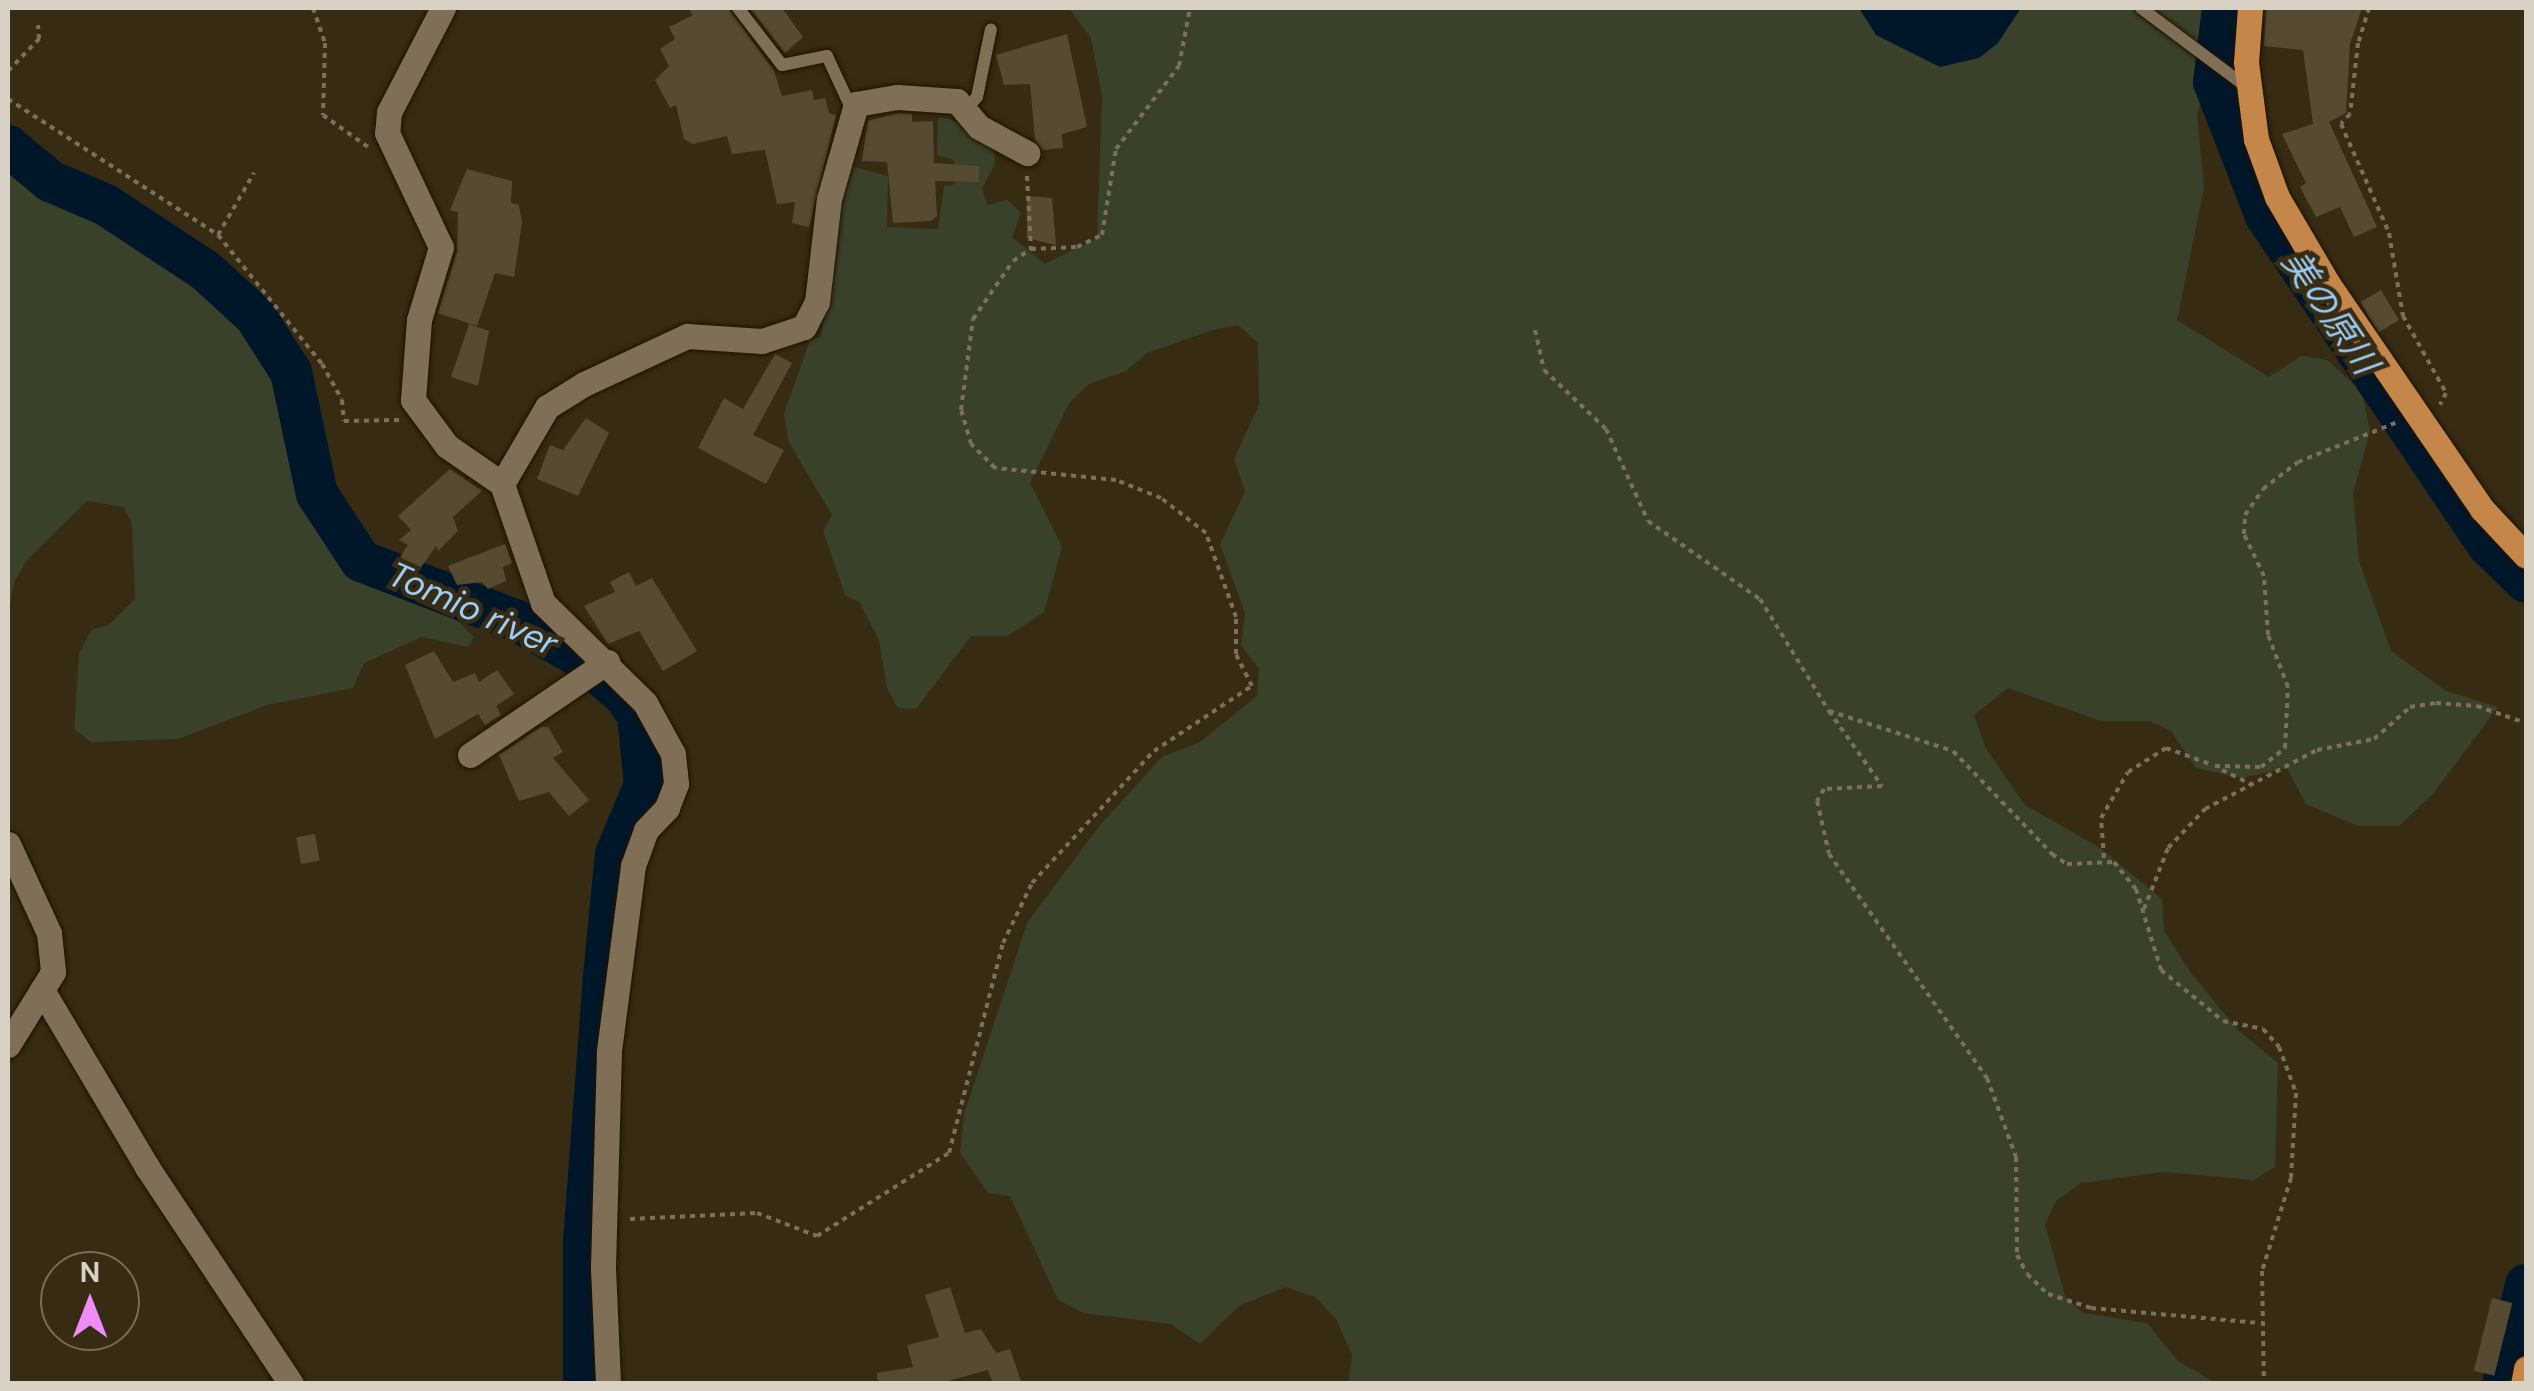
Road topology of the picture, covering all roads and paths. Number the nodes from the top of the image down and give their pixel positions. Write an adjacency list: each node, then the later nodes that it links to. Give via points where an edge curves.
1 (313, 8): 15 (path, via 325,43 323,115 356,144 372,148)
2 (442, 8): 15 (street, via 389,112)
3 (738, 8): 14 (lane, via 782,65 828,56)
4 (1190, 8): 19 (path, via 1179,66 1116,148 1108,212 1095,241)
5 (2142, 8): 11 (lane)
6 (2250, 8): 11 (main road)
7 (2369, 8): 21 (path, via 2350,114 2341,124 2389,233 2403,316 2446,393)
8 (38, 25): 10 (path, via 40,39)
9 (991, 29): 13 (lane, via 977,97)
10 (8, 71)
11 (2250, 89): 21 (main road, via 2256,139 2277,197)
12 (8, 98): 18 (path)
13 (966, 110): 14 (street, via 958,101 928,96 856,104); 16 (street, via 979,126)
14 (853, 112): 23 (street, via 830,199 817,302 804,327 762,341 687,336 584,384 548,407)
15 (391, 140): 22 (street, via 441,247 419,320 413,400)
16 (1027, 154): 19 (path)
17 (254, 174): 18 (path)
18 (218, 234): 22 (path, via 322,364 342,400 344,421)
19 (1031, 249): 36 (path, via 990,292 967,338 961,410 971,444 995,468 1116,480 1192,520 1215,556 1236,616 1236,654 1252,686 1154,750 1032,883 1002,943 948,1152 817,1236 757,1213)
20 (1535, 330): 26 (path, via 1544,370 1606,429 1648,522 1760,600)
21 (2418, 416): 24 (main road, via 2482,509); 29 (path, via 2298,462 2262,489 2245,515 2244,534 2264,576 2268,634 2288,687 2285,748 2261,767)
22 (424, 417): 23 (street, via 446,446)
23 (502, 484): 25 (street, via 544,603)
24 (2526, 556)
25 (607, 662): 28 (street); 36 (street, via 662,728 676,784 632,866 610,1052)
26 (1828, 711): 32 (path, via 1953,751 2067,864); 37 (path, via 1882,786 1824,789 1817,801 1829,854 1987,1078 2016,1156 2017,1255 2027,1274 2048,1294 2091,1308)
27 (2526, 723): 30 (path, via 2458,704 2410,707 2374,739 2317,750)
28 (470, 755)
29 (2215, 766): 30 (path); 32 (path, via 2166,748 2128,772 2101,818)
30 (2253, 785): 33 (path, via 2205,809 2168,848)
31 (8, 844): 34 (street, via 49,933 53,972)
32 (2104, 858): 33 (path, via 2131,880)
33 (2143, 914): 37 (path, via 2161,970 2223,1022 2262,1029 2292,1072 2291,1178 2262,1271)
34 (42, 990): 35 (street); 39 (street, via 147,1167)
35 (8, 1045)
36 (604, 1221): 40 (street)
37 (2260, 1323): 41 (path)
38 (2526, 1368): 42 (main road)
39 (290, 1384)
40 (608, 1384)
41 (2264, 1384)
42 (2523, 1384)

